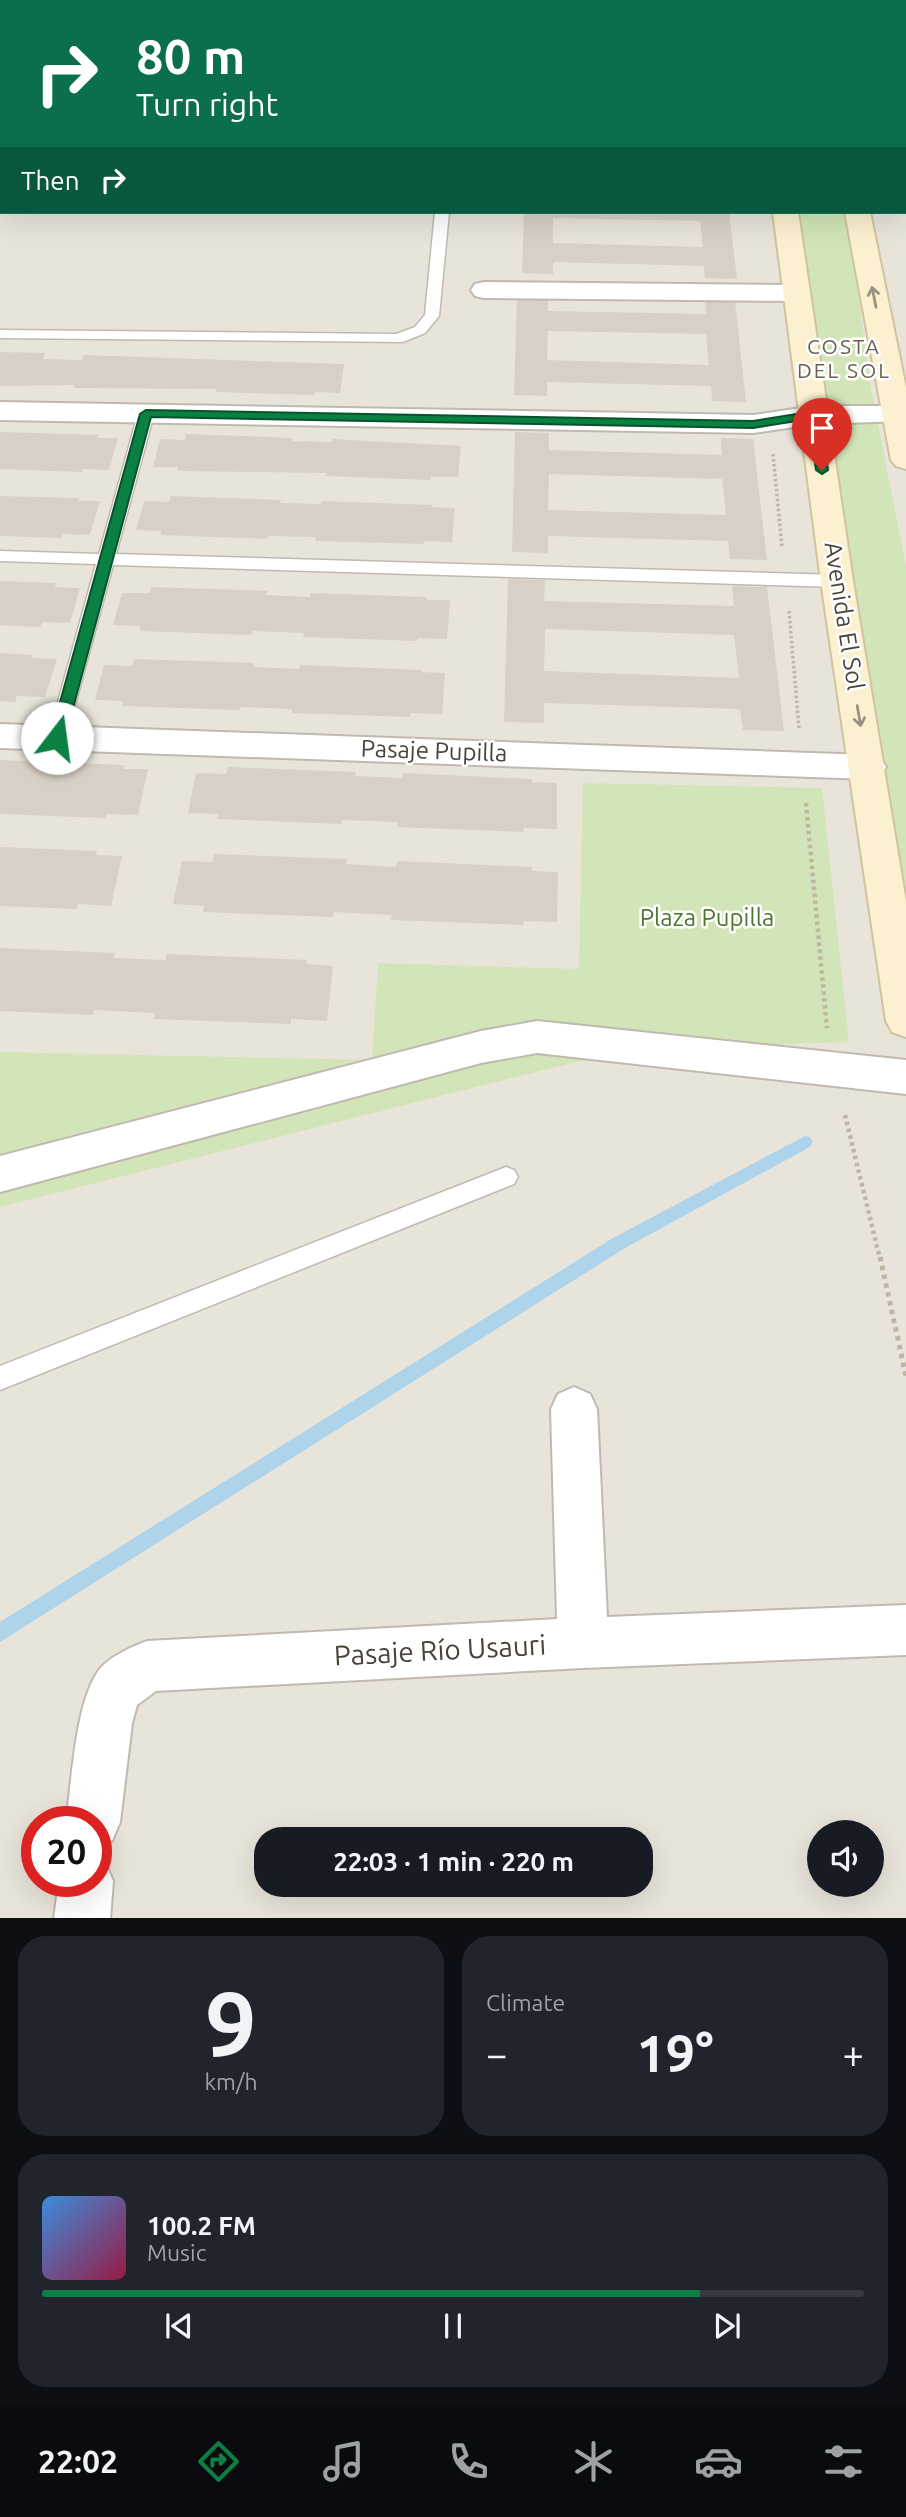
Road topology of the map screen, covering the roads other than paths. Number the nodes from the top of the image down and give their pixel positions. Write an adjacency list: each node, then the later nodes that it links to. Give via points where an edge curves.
1 (442, 214): 6 (lane, via 432,316 420,330 398,339)
2 (785, 214): 5 (main road, Avenida El Sol)
3 (857, 214): 7 (main road, one-way to 3)
4 (484, 290): 5 (street)
5 (797, 293): 10 (main road, Avenida El Sol)
6 (0, 334)
7 (898, 382): 11 (main road)
8 (0, 411): 9 (street)
9 (146, 414): 10 (street, via 753,425); 14 (lane)
10 (815, 415): 11 (street); 15 (main road, Avenida El Sol)
11 (897, 415): 12 (main road)
12 (906, 460)
13 (0, 556): 14 (lane)
14 (106, 559): 15 (lane); 17 (lane)
15 (836, 581): 18 (main road, Avenida El Sol, one-way to 18)
16 (0, 736): 17 (street, Pasaje Pupilla)
17 (57, 738): 18 (street, Pasaje Pupilla)
18 (868, 766): 19 (main road, Avenida El Sol)
19 (906, 1021)
20 (906, 1077): 21 (street, via 537,1037 481,1047)
21 (0, 1174)
22 (506, 1177): 23 (lane)
23 (0, 1378)
24 (574, 1409): 26 (street)
25 (906, 1630): 26 (street, Pasaje Río Usauri)
26 (583, 1643): 27 (street, Pasaje Río Usauri, via 147,1666 116,1689 106,1723)
27 (95, 1806)
28 (84, 1897): 29 (street)
29 (82, 1918)

